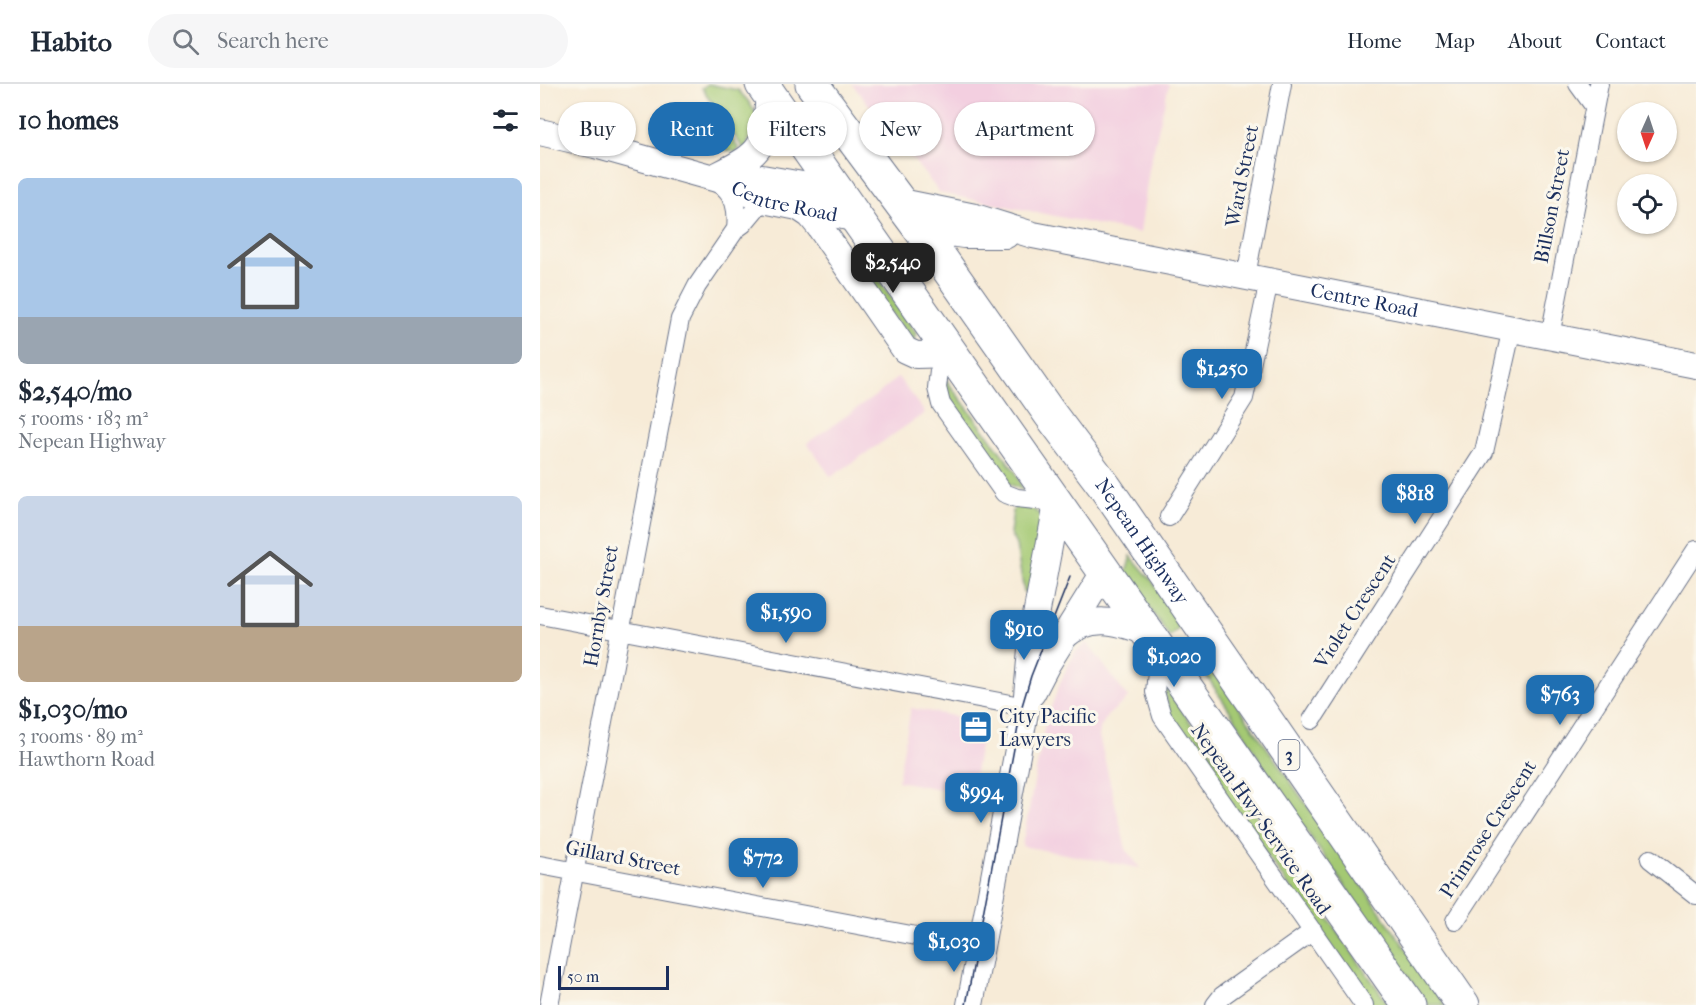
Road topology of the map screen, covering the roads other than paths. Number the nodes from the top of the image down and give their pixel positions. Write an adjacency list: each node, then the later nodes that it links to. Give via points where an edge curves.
1 (812, 84): 11 (highway, Nepean Highway / 3)
2 (1282, 84): 17 (street, Ward Street)
3 (1578, 84): 6 (street)
4 (1599, 84): 6 (street, Billson Street)
5 (765, 88): 8 (main road, via 765,128 758,150); 9 (highway, 3)
6 (1594, 106): 19 (street, Billson Street)
7 (540, 132): 8 (main road, Centre Road)
8 (712, 178): 9 (main road, Centre Road, via 762,178); 10 (main road, Centre Road); 14 (street, via 733,199)
9 (837, 191): 11 (highway, Centre Road); 13 (highway, 3)
10 (763, 200): 12 (main road, Centre Road); 14 (street, Hornby Street)
11 (901, 202): 15 (highway, Nepean Highway / 3); 16 (main road, Centre Road, via 975,217)
12 (801, 209): 13 (main road, Centre Road); 20 (main road, via 819,226 907,352)
13 (858, 219): 15 (highway, Centre Road); 20 (highway, 3)
14 (736, 229): 28 (street, Hornby Street, via 680,319)
15 (920, 229): 16 (main road, Centre Road, via 964,235); 23 (highway, Nepean Highway / 3)
16 (1033, 235): 17 (main road, Centre Road)
17 (1257, 278): 18 (main road, Centre Road); 24 (street, Ward Street, via 1244,398)
18 (1512, 328): 19 (main road, Centre Road); 34 (street, Violet Crescent, via 1484,452)
19 (1550, 336): 21 (main road, Centre Road)
20 (952, 355): 22 (highway, 3)
21 (1696, 365)
22 (1056, 503): 26 (highway, 3); 33 (main road, via 1032,637)
23 (1116, 504): 26 (highway, via 1115,548); 29 (highway, Nepean Highway / 3)
24 (1169, 517)
25 (1696, 550): 39 (street, Primrose Crescent)
26 (1105, 572): 30 (main road); 31 (highway, 3)
27 (540, 615): 28 (street)
28 (620, 630): 33 (street); 37 (street, Hornby Street)
29 (1204, 630): 32 (highway, via 1182,638); 47 (highway, Nepean Highway / 3)
30 (1063, 637): 31 (main road, via 1084,624 1105,620 1121,622); 33 (main road)
31 (1153, 640): 32 (highway, 3); 40 (street, Nepean Hwy Service Road, via 1155,692 1162,716)
32 (1186, 686): 46 (highway, 3)
33 (1026, 707): 41 (main road)
34 (1312, 720)
35 (1650, 859): 38 (street)
36 (540, 865): 37 (street, Gillard Street)
37 (575, 872): 41 (street, Gillard Street); 42 (street, Hornby Street)
38 (1696, 895)
39 (1455, 921)
40 (1313, 931): 44 (street); 45 (street, Nepean Hwy Service Road)
41 (980, 948): 43 (main road)
42 (549, 1005)
43 (970, 1005)
44 (1215, 1005)
45 (1364, 1005)
46 (1409, 1005)
47 (1463, 1005)

